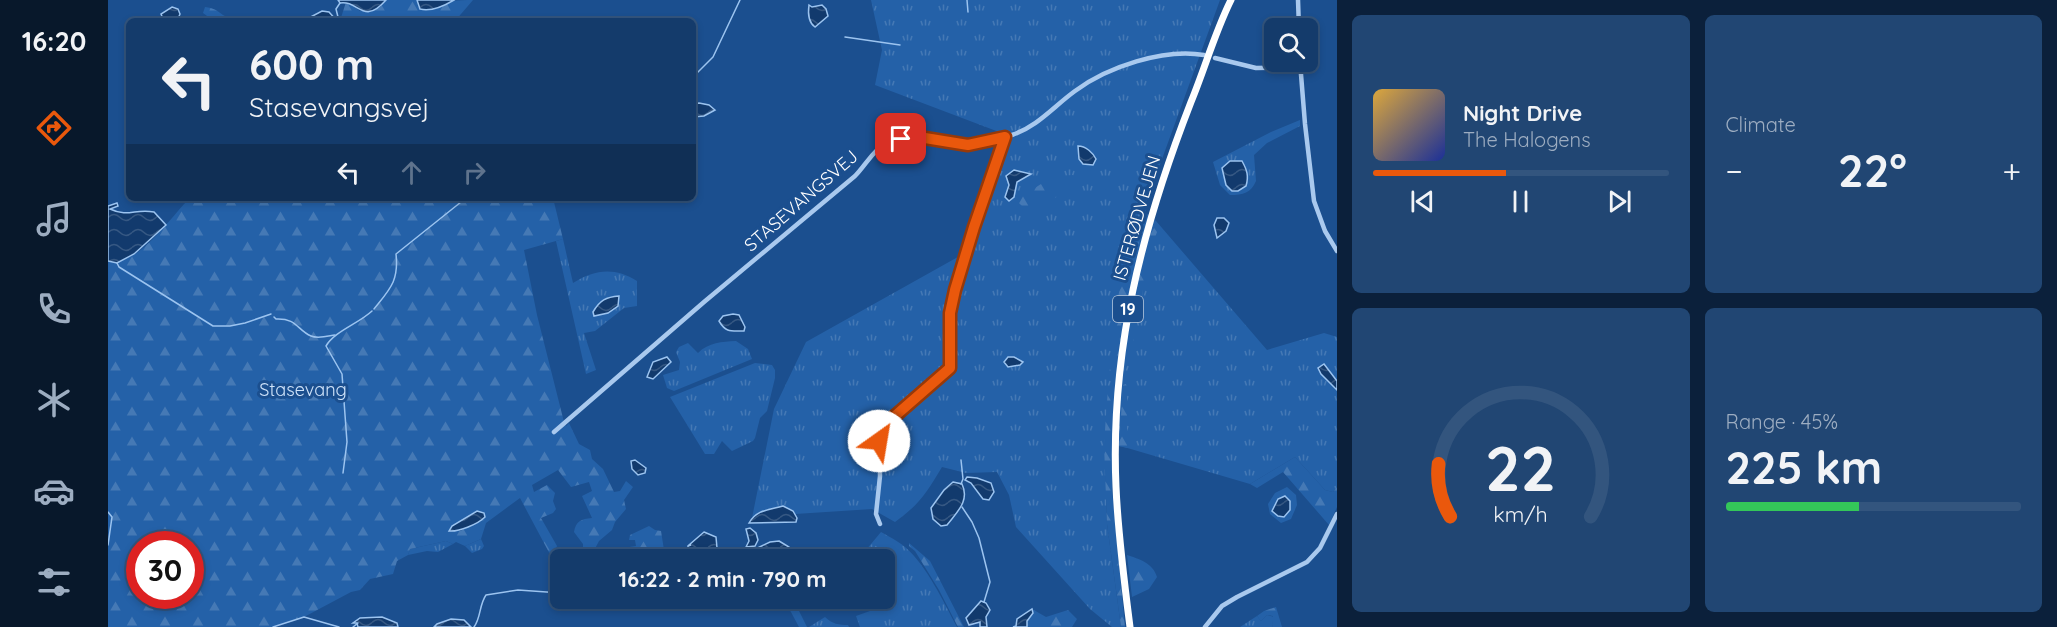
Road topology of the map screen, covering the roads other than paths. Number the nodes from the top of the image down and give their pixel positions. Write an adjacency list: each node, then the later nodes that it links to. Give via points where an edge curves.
1 (1298, 0): 3 (street)
2 (1230, 2): 13 (highway, ISTERØDVEJEN / 19, via 1156,198 1127,313 1115,454 1118,526)
3 (1299, 18)
4 (1204, 55): 8 (street, STASEVANGSVEJ, via 1158,56 1095,78 1033,126)
5 (1215, 58): 6 (street)
6 (1264, 67)
7 (1301, 72): 9 (street, via 1314,201)
8 (1005, 137): 10 (street, STASEVANGSVEJ, via 968,145 925,138 885,144 855,176); 12 (street, via 955,290 950,313 950,368 879,432 876,514)
9 (1337, 251)
10 (554, 432)
11 (1337, 514): 14 (street, via 1320,548 1307,562 1230,601)
12 (880, 524)
13 (1130, 627)
14 (1206, 627)

